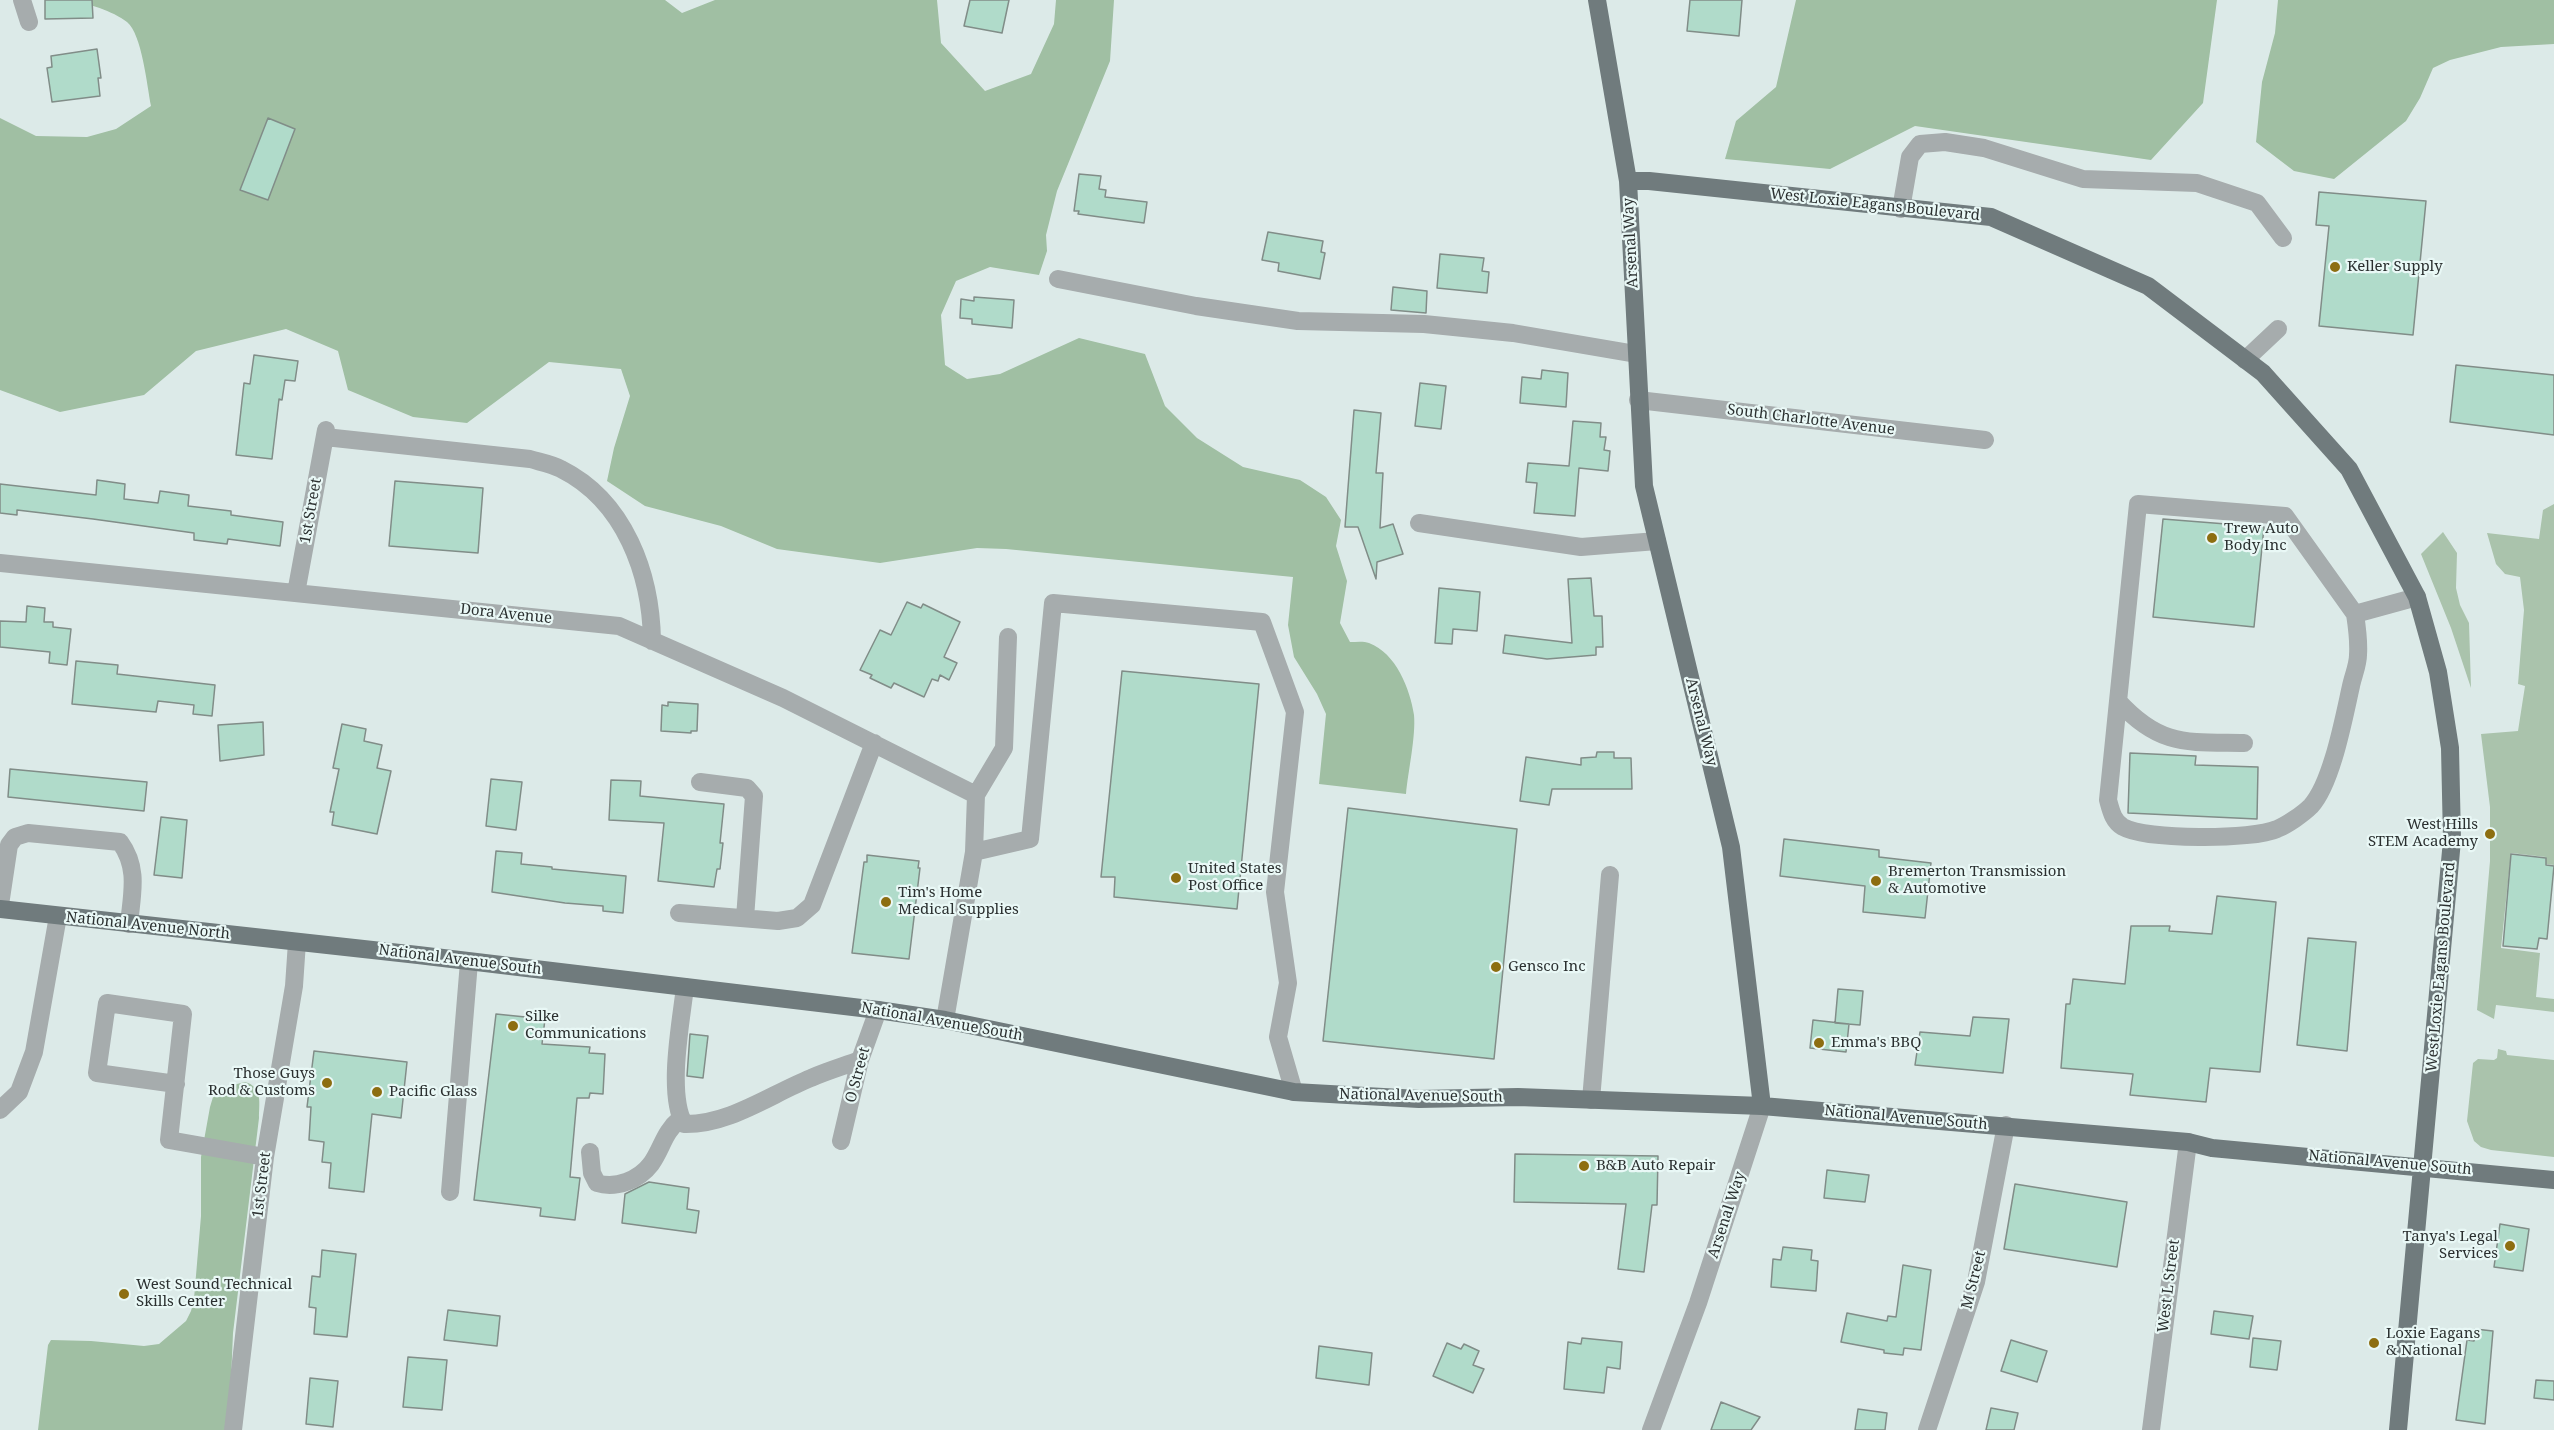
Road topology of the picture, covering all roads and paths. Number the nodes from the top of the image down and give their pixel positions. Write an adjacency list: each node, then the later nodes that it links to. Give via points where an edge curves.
1 (22, 0): 3 (street)
2 (1597, 0): 4 (main road, Arsenal Way)
3 (29, 22)
4 (1628, 181): 5 (main road, West Loxie Eagans Boulevard); 9 (main road, Arsenal Way)
5 (1901, 208): 6 (street, via 1910,157 1920,144 1945,142 1984,148 2083,178 2197,183 2257,203); 10 (main road, West Loxie Eagans Boulevard, via 1991,218 2148,286)
6 (2283, 238)
7 (1058, 279): 9 (street, via 1298,321 1424,324 1514,333)
8 (2278, 328): 10 (street)
9 (1636, 354): 11 (main road, Arsenal Way)
10 (2245, 360): 17 (main road, West Loxie Eagans Boulevard, via 2263,373 2348,468)
11 (1638, 400): 12 (street, South Charlotte Avenue); 14 (main road, Arsenal Way, via 1644,486)
12 (1985, 440)
13 (1419, 523): 14 (street, via 1581,548)
14 (1657, 541): 43 (main road, Arsenal Way, via 1731,847)
15 (0, 563): 16 (street, Dora Avenue)
16 (296, 593): 20 (street, Dora Avenue, via 619,626); 20 (street, 1st Street, via 326,434 530,459 560,469 592,491 622,526 635,551 648,593)
17 (2417, 597): 18 (street); 51 (main road, West Loxie Eagans Boulevard, via 2438,672 2450,748 2452,840)
18 (2355, 614): 21 (street, via 2285,516 2138,504); 21 (street, via 2358,658 2321,791 2310,807 2276,829 2252,835 2189,836 2123,827 2112,816 2108,800)
19 (1008, 637): 25 (street, via 1004,748)
20 (652, 640): 22 (street, Dora Avenue)
21 (2118, 701): 23 (street, via 2145,727 2167,738)
22 (874, 743): 25 (street, Dora Avenue); 32 (street, via 812,905 796,918)
23 (2244, 743)
24 (700, 782): 32 (street, via 747,788 754,796)
25 (976, 795): 26 (street)
26 (974, 852): 38 (street); 41 (street, via 1030,839 1053,603 1262,622 1295,712 1275,892 1288,983 1278,1037)
27 (1610, 874): 42 (street)
28 (0, 904): 33 (street, via 9,846 15,837 28,833 120,842 130,855 133,874)
29 (0, 909): 31 (main road, National Avenue North)
30 (679, 913): 32 (street)
31 (58, 916): 33 (main road, National Avenue North); 44 (street, via 33,1052 19,1092)
32 (745, 918)
33 (129, 924): 34 (main road, National Avenue North)
34 (297, 942): 35 (main road, National Avenue South); 50 (street, 1st Street, via 294,986)
35 (469, 962): 36 (main road, National Avenue South); 53 (street)
36 (685, 987): 37 (main road, National Avenue South); 45 (street, via 676,1054)
37 (878, 1010): 38 (main road, National Avenue South); 39 (street, O Street)
38 (945, 1020): 41 (main road, National Avenue South)
39 (860, 1060): 45 (street, via 729,1114 698,1124 684,1124); 47 (street, O Street)
40 (176, 1084): 40 (street, via 183,1014 107,1003 97,1073); 50 (street, via 169,1140)
41 (1294, 1092): 42 (main road, National Avenue South, via 1419,1099)
42 (1591, 1100): 43 (main road, National Avenue South)
43 (1762, 1106): 46 (main road, National Avenue South); 55 (street, Arsenal Way, via 1698,1303)
44 (0, 1110)
45 (681, 1118): 49 (street, via 670,1127 652,1163 626,1183 597,1183)
46 (2006, 1125): 48 (main road, National Avenue South); 56 (street, M Street, via 1976,1282)
47 (841, 1141)
48 (2188, 1142): 51 (main road, National Avenue South, via 2212,1148); 57 (street, West L Street)
49 (590, 1152)
50 (265, 1157): 54 (street, 1st Street)
51 (2424, 1166): 52 (main road, National Avenue South); 58 (main road, West Loxie Eagans Boulevard)
52 (2554, 1180)
53 (450, 1192)
54 (233, 1430)
55 (1651, 1430)
56 (1928, 1430)
57 (2151, 1430)
58 (2398, 1430)

